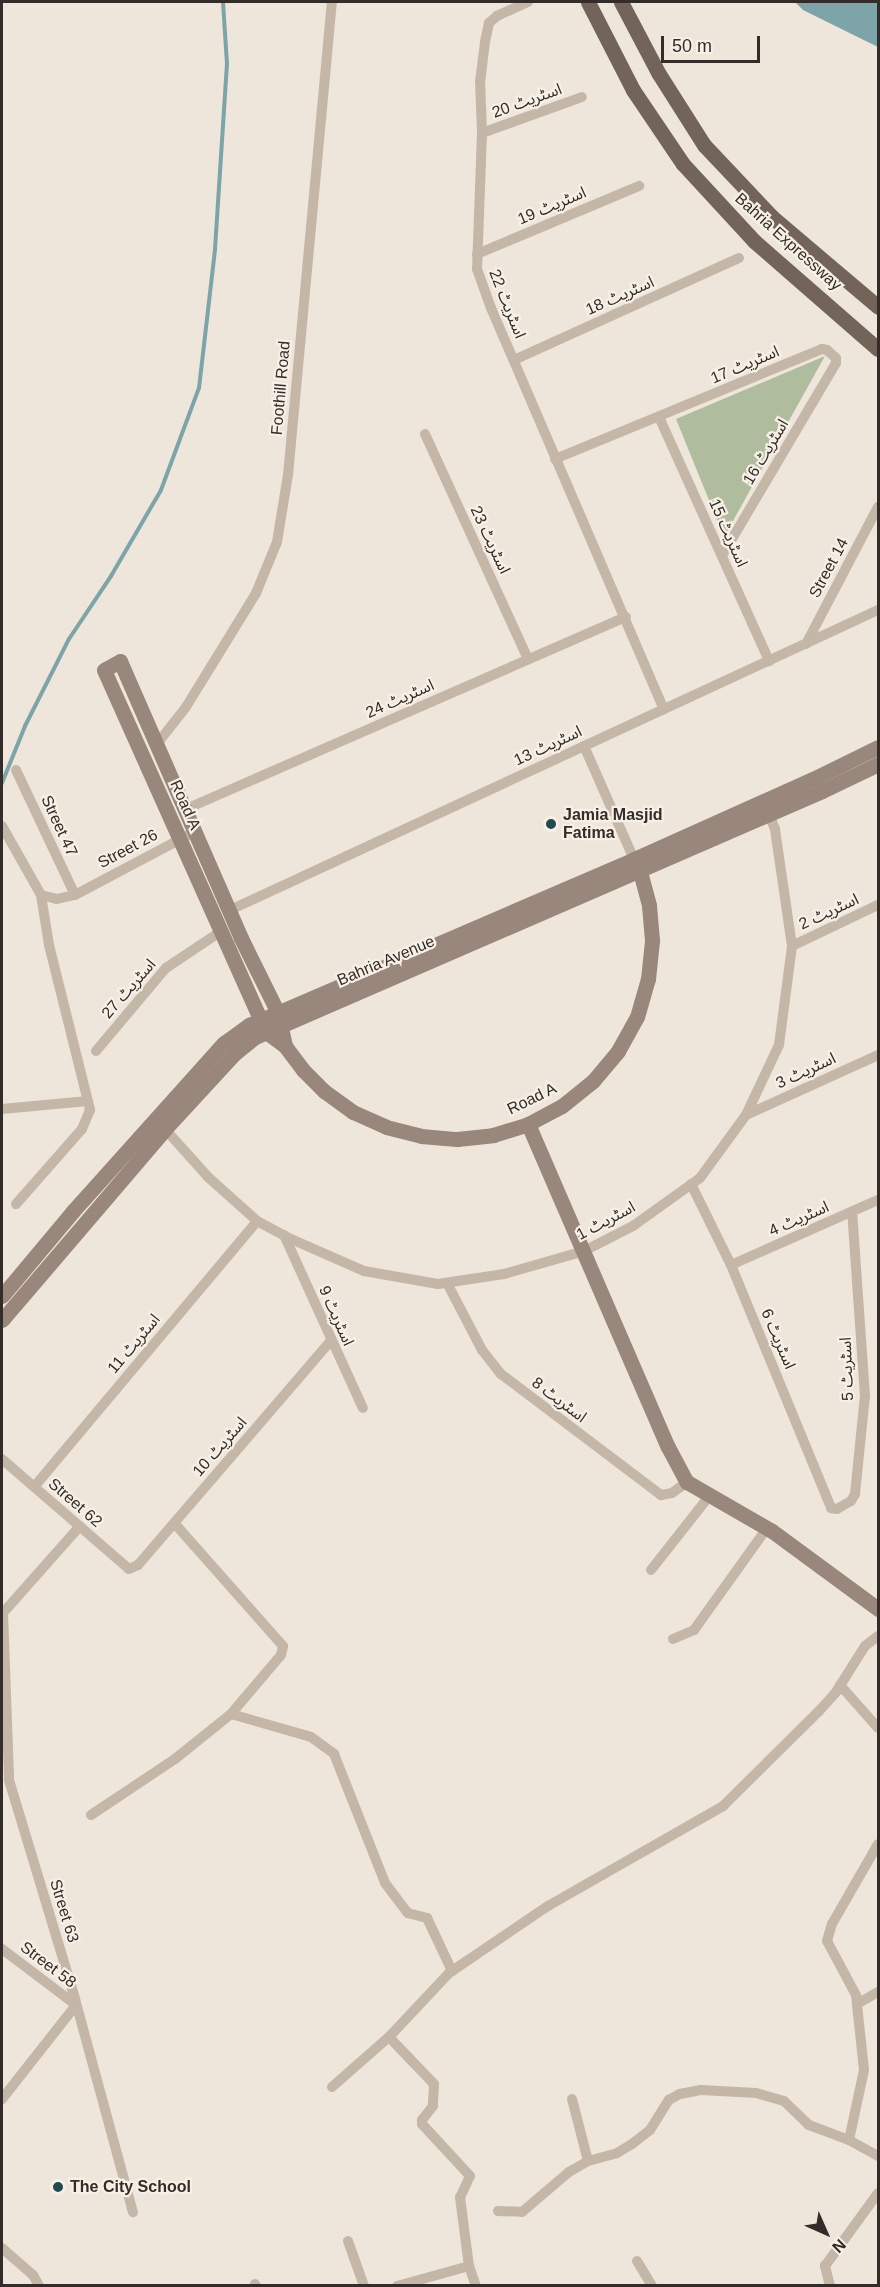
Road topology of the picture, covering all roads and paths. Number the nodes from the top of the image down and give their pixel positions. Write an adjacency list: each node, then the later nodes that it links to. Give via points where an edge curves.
1 (332, 2): 25 (street, Foothill Road, via 288,475 277,542 256,593 186,707)
2 (528, 2): 6 (street, اسٹریٹ 22, via 489,23 480,80)
3 (588, 2): 11 (main road, Bahria Expressway, via 633,90 683,164 754,241)
4 (621, 2): 10 (main road, Bahria Expressway, via 704,146 772,217)
5 (582, 97): 6 (street, اسٹریٹ 20)
6 (482, 134): 8 (street, اسٹریٹ 22)
7 (639, 186): 8 (street, اسٹریٹ 19)
8 (477, 254): 12 (street, اسٹریٹ 22, via 477,269 490,308)
9 (739, 258): 12 (street, اسٹریٹ 18)
10 (879, 307)
11 (879, 349)
12 (514, 360): 16 (street, اسٹریٹ 22)
13 (836, 363): 14 (street, اسٹریٹ 17, via 833,354 822,349); 18 (street, اسٹریٹ 16)
14 (659, 417): 16 (street); 18 (street, اسٹریٹ 15)
15 (425, 434): 22 (street, اسٹریٹ 23)
16 (555, 459): 20 (street, اسٹریٹ 22)
17 (879, 507): 21 (street, Street 14)
18 (722, 556): 23 (street, اسٹریٹ 15)
19 (879, 610): 21 (street, اسٹریٹ 13)
20 (626, 616): 22 (street, اسٹریٹ 24); 24 (street, اسٹریٹ 22)
21 (806, 644): 23 (street, اسٹریٹ 13)
22 (528, 659): 31 (street, اسٹریٹ 24)
23 (769, 661): 24 (street, اسٹریٹ 13)
24 (664, 709): 26 (street, اسٹریٹ 13)
25 (157, 744): 31 (street, Road A); 34 (street, Road A, via 120,661 104,670)
26 (584, 746): 35 (street); 39 (street, اسٹریٹ 13)
27 (879, 747): 30 (street, Bahria Avenue)
28 (879, 764): 30 (street, Bahria Avenue)
29 (16, 770): 37 (street, Street 47)
30 (766, 808): 35 (street, Bahria Avenue); 41 (street, اسٹریٹ 1, via 775,829)
31 (186, 809): 33 (street, Road A)
32 (2, 826): 36 (street)
33 (196, 831): 34 (street, Street 26); 39 (street, Road A)
34 (180, 838): 37 (street, Street 26); 40 (street, Road A)
35 (637, 865): 42 (street, Bahria Avenue); 50 (street, Road A, via 649,905 652,940 648,979 637,1017 618,1051 593,1081 562,1106)
36 (41, 895): 37 (street, via 57,899); 47 (street, via 49,945)
37 (75, 895)
38 (879, 905): 41 (street, اسٹریٹ 2)
39 (230, 910): 42 (street, Road A)
40 (220, 932): 43 (street, Road A); 45 (street, اسٹریٹ 27, via 166,968)
41 (792, 946): 49 (street, اسٹریٹ 1, via 779,1045)
42 (280, 1018): 43 (street, Bahria Avenue); 44 (street, Road A)
43 (263, 1025): 44 (street, Road A); 51 (street, Bahria Avenue); 61 (street, Bahria Avenue, via 224,1043)
44 (285, 1046): 50 (street, Road A, via 324,1091 353,1112 386,1127 421,1136 457,1139 493,1135)
45 (96, 1051)
46 (879, 1055): 49 (street, اسٹریٹ 3)
47 (88, 1101): 48 (street); 54 (street, via 90,1110 82,1129)
48 (2, 1109)
49 (746, 1115): 52 (street, اسٹریٹ 1, via 700,1178)
50 (528, 1124): 58 (street)
51 (165, 1129): 56 (street, اسٹریٹ 1, via 208,1177); 62 (street, Bahria Avenue)
52 (691, 1184): 58 (street, اسٹریٹ 1, via 633,1226); 59 (street, اسٹریٹ 6)
53 (879, 1200): 55 (street, اسٹریٹ 4)
54 (16, 1204)
55 (852, 1212): 59 (street, اسٹریٹ 4); 69 (street, اسٹریٹ 5, via 865,1396 855,1494 846,1506)
56 (257, 1221): 57 (street, اسٹریٹ 1); 67 (street, اسٹریٹ 11)
57 (284, 1235): 60 (street, اسٹریٹ 1, via 364,1271); 63 (street, اسٹریٹ 9)
58 (584, 1251): 60 (street, اسٹریٹ 1, via 504,1274); 66 (street, via 668,1447)
59 (731, 1265): 69 (street, اسٹریٹ 6)
60 (447, 1283): 66 (street, اسٹریٹ 8, via 482,1350 501,1374 661,1495 672,1493)
61 (2, 1296)
62 (2, 1320)
63 (331, 1341): 64 (street, اسٹریٹ 9); 70 (street, اسٹریٹ 10)
64 (363, 1408)
65 (2, 1459): 67 (street, Street 62)
66 (687, 1482): 68 (street)
67 (34, 1487): 71 (street, Street 62)
68 (710, 1495): 72 (street); 74 (street)
69 (831, 1508)
70 (174, 1523): 73 (street, اسٹریٹ 10, via 138,1565); 81 (street, via 283,1646 281,1655)
71 (80, 1526): 73 (street, Street 62); 76 (street)
72 (767, 1528): 75 (street); 78 (street, via 694,1630)
73 (129, 1569)
74 (651, 1570)
75 (879, 1609)
76 (2, 1612): 79 (street, Street 63)
77 (879, 1636): 80 (street, via 865,1646)
78 (672, 1639)
79 (4, 1685): 89 (street, Street 63, via 9,1780)
80 (840, 1685): 82 (street); 86 (street, via 781,1751 723,1806 548,1906)
81 (231, 1714): 83 (street, via 175,1759); 86 (street, via 311,1737 334,1754 385,1883 408,1913 428,1917)
82 (879, 1728)
83 (91, 1815)
84 (879, 1844): 88 (street, via 832,1924 827,1941)
85 (2, 1949): 89 (street, Street 58)
86 (452, 1971): 90 (street)
87 (879, 1992): 88 (street)
88 (857, 2004): 94 (street, via 864,2070)
89 (76, 2005): 92 (street); 99 (street, Street 63)
90 (390, 2037): 91 (street); 103 (street, via 434,2084 433,2106 422,2124 470,2176 460,2197)
91 (332, 2087)
92 (2, 2099)
93 (572, 2099): 96 (street)
94 (849, 2140): 95 (street); 96 (street, via 809,2125 784,2101 756,2092 701,2090 669,2100 650,2130 632,2144)
95 (879, 2156)
96 (588, 2161): 98 (street, via 548,2188 522,2212)
97 (879, 2193): 109 (street, via 825,2266)
98 (498, 2211)
99 (133, 2212)
100 (348, 2241): 105 (street)
101 (2, 2248): 104 (street, via 33,2275)
102 (637, 2261): 108 (street)
103 (469, 2266): 106 (street); 107 (street)
104 (39, 2286)
105 (364, 2286)
106 (397, 2286)
107 (476, 2286)
108 (652, 2286)
109 (830, 2286)

